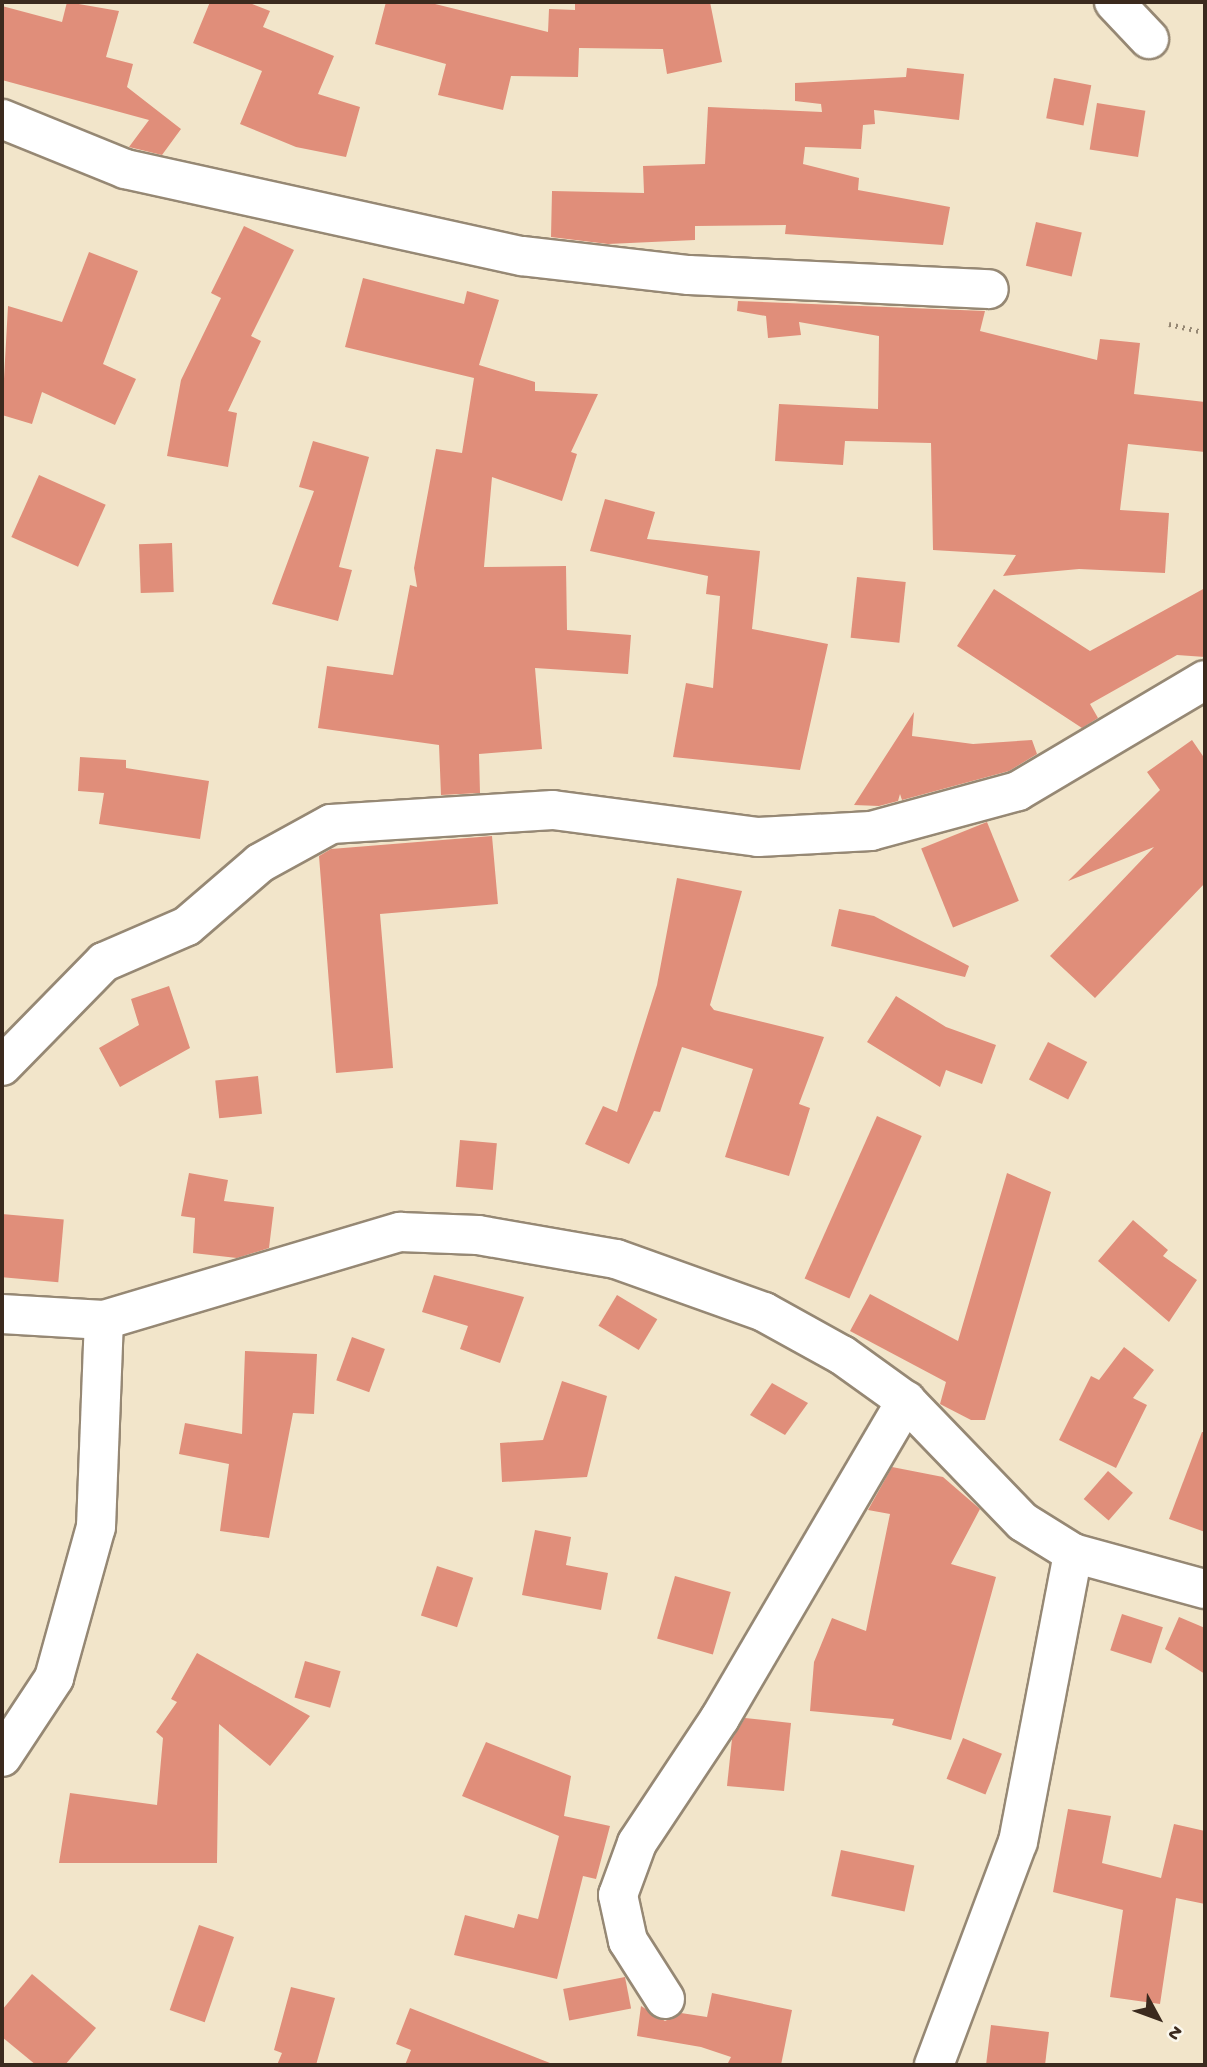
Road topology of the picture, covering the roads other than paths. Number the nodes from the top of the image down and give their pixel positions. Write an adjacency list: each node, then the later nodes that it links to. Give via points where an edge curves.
1 (1114, 2): 2 (street)
2 (1149, 39)
3 (2, 119): 4 (street, via 125,169 522,256 689,275)
4 (989, 289)
5 (1205, 680): 6 (street, via 1018,791 870,831 758,836 553,810 331,824 260,863 187,926 104,962)
6 (2, 1066)
7 (2, 1314): 8 (street)
8 (104, 1320): 9 (street, via 400,1232 478,1235 617,1259 764,1312); 12 (street, via 96,1527 54,1678)
9 (906, 1401): 10 (street, via 1023,1521); 13 (street, via 720,1718 637,1843 618,1895 628,1941)
10 (1073, 1553): 11 (street); 14 (street, via 1018,1842)
11 (1205, 1589)
12 (2, 1757)
13 (665, 1999)
14 (934, 2065)

